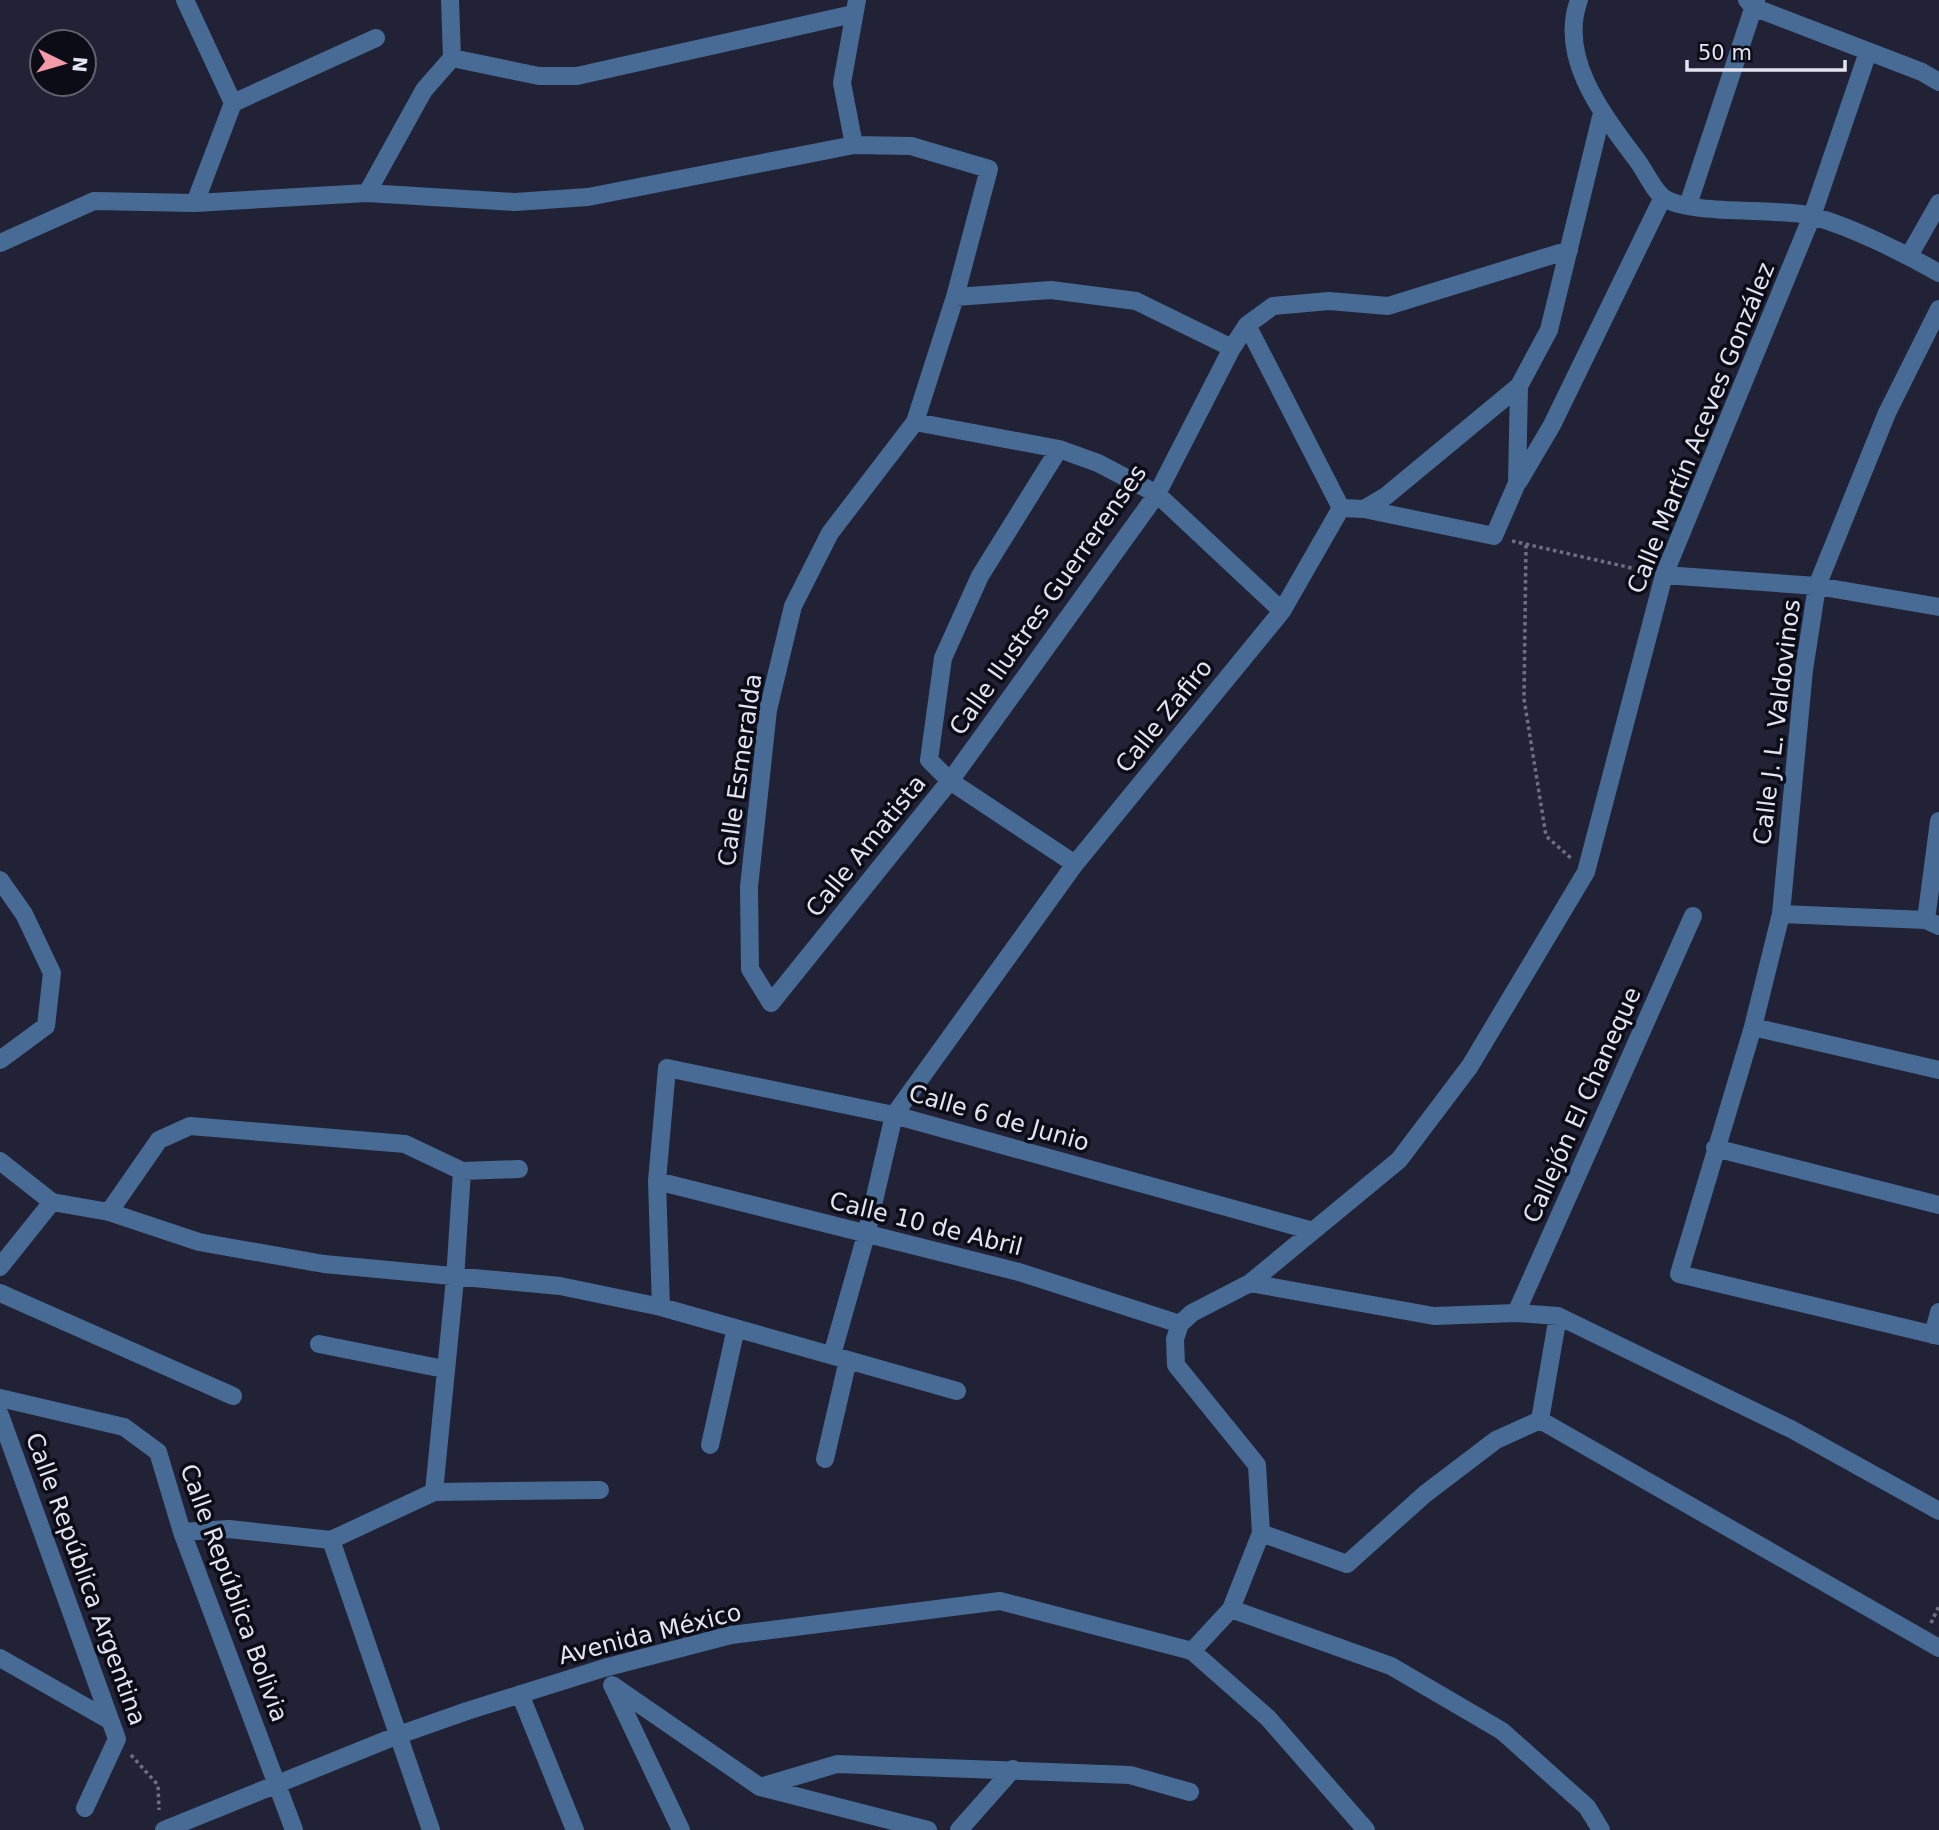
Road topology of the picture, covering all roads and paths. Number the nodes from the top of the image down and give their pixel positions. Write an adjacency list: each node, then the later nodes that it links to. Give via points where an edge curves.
1 (185, 0): 10 (street)
2 (450, 0): 8 (street)
3 (1578, 0): 11 (street, via 1574,12 1576,61)
4 (1752, 2): 7 (street); 17 (street)
5 (855, 7): 8 (street, via 577,76 539,76); 12 (street, via 842,83)
6 (376, 38): 10 (street)
7 (1868, 52): 9 (street); 18 (street, Calle Martín Aceves González)
8 (452, 58): 13 (street, via 424,90)
9 (1939, 82)
10 (233, 103): 15 (street)
11 (1602, 113): 14 (street); 20 (street)
12 (855, 145): 13 (street, via 588,197 514,202); 23 (street, Calle Esmeralda, via 911,146 989,169)
13 (367, 193): 15 (street)
14 (1663, 197): 17 (street); 30 (street, via 1552,425)
15 (195, 203): 19 (street, via 94,201)
16 (1939, 203): 21 (street)
17 (1688, 205): 18 (street)
18 (1812, 216): 21 (street); 36 (street, Calle Martín Aceves González)
19 (0, 243)
20 (1569, 250): 25 (street, Calle Ilustres Guerrerenses, via 1388,306 1329,301 1273,306); 27 (street, via 1549,330)
21 (1909, 256): 22 (street)
22 (1939, 273)
23 (955, 297): 26 (street, via 1051,290 1136,301); 28 (street, Calle Esmeralda)
24 (1939, 309): 37 (street, Calle J. L. Valdovinos, via 1887,413)
25 (1247, 324): 26 (street, Calle Ilustres Guerrerenses); 32 (street)
26 (1232, 348): 31 (street, Calle Ilustres Guerrerenses)
27 (1519, 386): 30 (street); 33 (street)
28 (915, 422): 29 (street); 48 (street, Calle Esmeralda, via 830,533 793,606 768,710 749,887 750,969)
29 (1059, 449): 31 (street, via 1098,463); 40 (street, Calle Amatista, via 980,576 943,658 929,760)
30 (1517, 484): 34 (street)
31 (1157, 494): 39 (street); 40 (street, Calle Ilustres Guerrerenses)
32 (1340, 508): 33 (street); 39 (street, Calle Zafiro)
33 (1364, 509): 34 (street)
34 (1494, 536): 35 (path)
35 (1526, 545): 36 (path); 43 (path, via 1524,699 1546,836)
36 (1664, 575): 37 (street); 43 (street, Calle Martín Aceves González)
37 (1817, 586): 38 (street); 45 (street, Calle J. L. Valdovinos, via 1802,683)
38 (1939, 607)
39 (1282, 611): 42 (street, Calle Zafiro)
40 (950, 781): 42 (street); 48 (street, Calle Amatista)
41 (1939, 821): 47 (street)
42 (1075, 864): 52 (street, Calle Zafiro)
43 (1586, 872): 61 (street, Calle Martín Aceves González, via 1470,1066 1399,1160)
44 (0, 880): 50 (street, via 24,914 52,973 46,1026)
45 (1781, 915): 47 (street); 49 (street, Calle J. L. Valdovinos)
46 (1693, 916): 69 (street, Callejón El Chaneque)
47 (1933, 923)
48 (771, 1003)
49 (1753, 1027): 51 (street); 53 (street, Calle J. L. Valdovinos)
50 (0, 1060)
51 (1939, 1070)
52 (894, 1115): 57 (street, Calle 6 de Junio, via 667,1068); 61 (street, Calle 6 de Junio); 62 (street)
53 (1715, 1148): 59 (street); 73 (street, Calle J. L. Valdovinos, via 1679,1274)
54 (0, 1161): 58 (street)
55 (519, 1169): 56 (street)
56 (462, 1171): 60 (street, via 405,1144 190,1126 159,1140); 64 (street)
57 (657, 1181): 62 (street, Calle 10 de Abril); 67 (street)
58 (52, 1202): 60 (street); 63 (street)
59 (1939, 1205)
60 (109, 1212): 64 (street, via 199,1242 324,1264)
61 (1313, 1231): 65 (street, Calle Martín Aceves González)
62 (866, 1235): 71 (street, Calle 10 de Abril, via 1019,1272); 75 (street)
63 (0, 1266)
64 (455, 1279): 67 (street, via 560,1286); 76 (street)
65 (1250, 1283): 69 (street, via 1434,1316); 71 (street, Calle Martín Aceves González)
66 (0, 1293): 78 (street)
67 (661, 1307): 72 (street)
68 (1939, 1312): 73 (street)
69 (1516, 1313): 70 (street)
70 (1559, 1316): 81 (street); 86 (street, via 1791,1429)
71 (1180, 1324): 88 (street, via 1174,1339 1176,1365 1257,1465)
72 (736, 1328): 75 (street); 82 (street)
73 (1936, 1335)
74 (319, 1344): 76 (street)
75 (840, 1357): 77 (street); 83 (street)
76 (444, 1369): 85 (street)
77 (957, 1391)
78 (233, 1396)
79 (0, 1398): 87 (street, Calle República Bolivia, via 124,1427 158,1452)
80 (0, 1415): 97 (street, Calle República Argentina)
81 (1540, 1420): 88 (street, via 1496,1440 1425,1494 1347,1564); 91 (street)
82 (710, 1445)
83 (825, 1458)
84 (600, 1490): 85 (street)
85 (434, 1492): 89 (street)
86 (1939, 1511)
87 (183, 1532): 89 (street, via 229,1529); 101 (street, Calle República Bolivia)
88 (1261, 1533): 90 (street)
89 (331, 1540): 98 (street)
90 (1231, 1609): 92 (street); 113 (street, via 1391,1666 1502,1731 1587,1807)
91 (1939, 1648)
92 (1192, 1651): 94 (street, Avenida México, via 1000,1601 731,1635); 112 (street, via 1268,1718)
93 (0, 1658): 97 (street)
94 (604, 1668): 95 (street); 96 (street, Avenida México)
95 (612, 1685): 102 (street); 110 (street)
96 (520, 1694): 98 (street, Avenida México); 109 (street)
97 (109, 1720): 99 (street, Calle República Argentina)
98 (396, 1736): 101 (street, Avenida México); 108 (street)
99 (117, 1739): 104 (street); 105 (path, Calle República Argentina, via 158,1785)
100 (1013, 1769): 102 (street, via 837,1764); 103 (street, via 1130,1774); 111 (street)
101 (277, 1785): 105 (street, Avenida México); 107 (street, Calle República Bolivia)
102 (760, 1787): 106 (street)
103 (1190, 1791)
104 (85, 1808)
105 (162, 1824)
106 (917, 1828)
107 (294, 1830)
108 (431, 1830)
109 (575, 1830)
110 (681, 1830)
111 (958, 1830)
112 (1366, 1830)
113 (1601, 1830)

